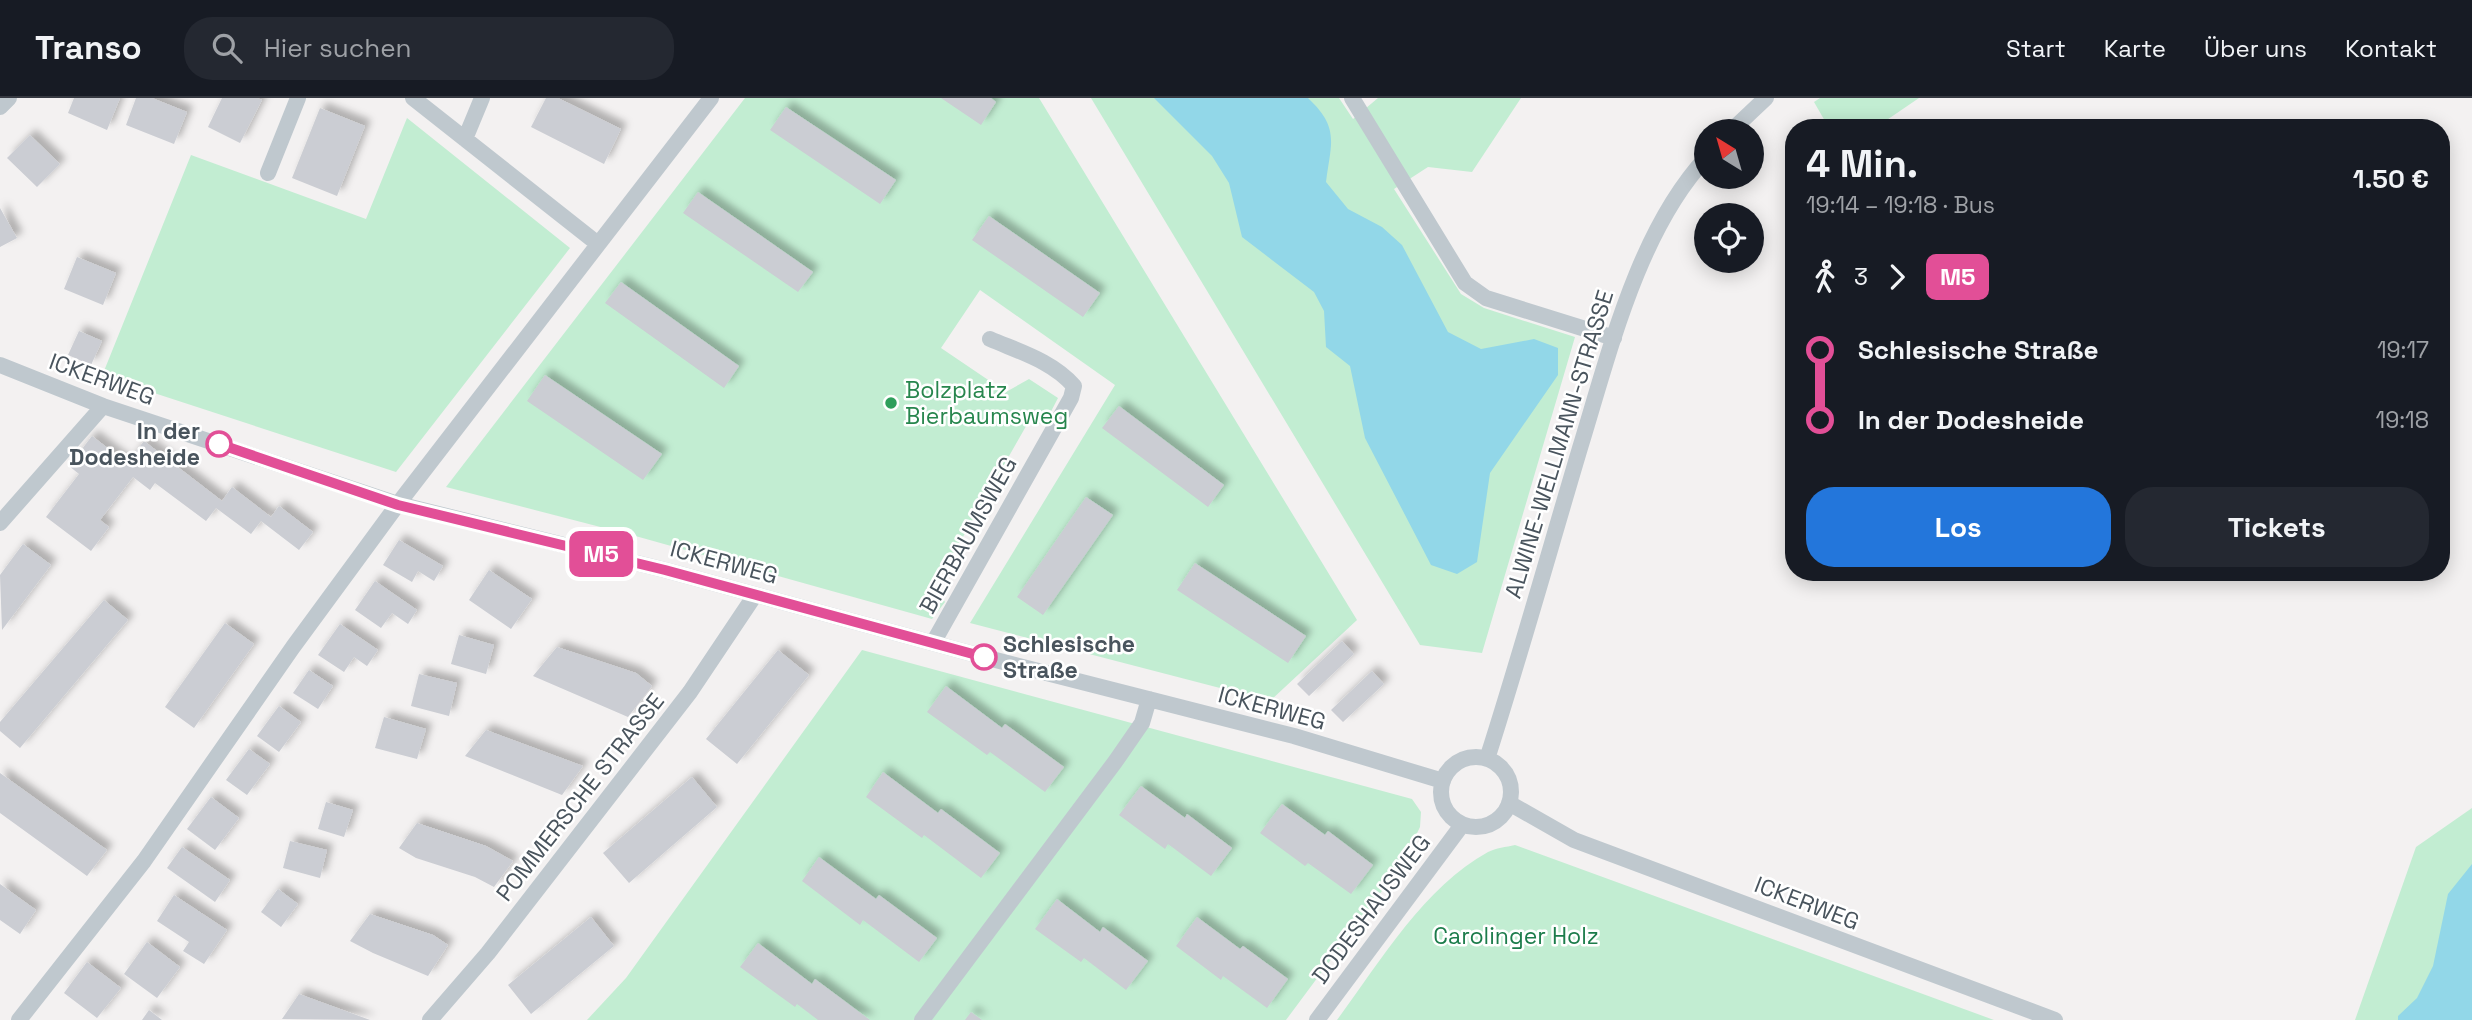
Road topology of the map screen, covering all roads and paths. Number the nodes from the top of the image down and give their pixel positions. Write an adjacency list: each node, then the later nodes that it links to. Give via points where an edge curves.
1 (9, 98): 8 (street)
2 (298, 98): 12 (street)
3 (413, 98): 10 (street)
4 (482, 98): 10 (street)
5 (710, 98): 13 (street)
6 (1352, 98): 14 (street, via 1465,283 1486,298)
7 (1766, 98): 9 (street)
8 (0, 107)
9 (1744, 119)
10 (465, 139): 13 (street)
11 (1694, 172): 14 (street, ALWINE-WELLMANN-STRASSE, via 1660,225 1632,283)
12 (268, 173)
13 (598, 244): 18 (street)
14 (1614, 338): 23 (street, ALWINE-WELLMANN-STRASSE)
15 (990, 339): 21 (street, BIERBAUMSWEG, via 1045,362 1074,386)
16 (0, 365): 17 (street, ICKERWEG)
17 (103, 406): 18 (street, ICKERWEG); 19 (street)
18 (398, 505): 20 (street, ICKERWEG); 27 (street, via 144,861)
19 (0, 523)
20 (755, 595): 21 (street, ICKERWEG); 28 (street, POMMERSCHE STRASSE, via 690,692 488,953)
21 (933, 643): 22 (street, ICKERWEG)
22 (1149, 699): 24 (street, ICKERWEG); 29 (street, via 1142,723 1115,762)
23 (1487, 759): 24 (street, via 1461,760); 25 (street, via 1509,781)
24 (1443, 781): 26 (street, via 1445,810)
25 (1509, 803): 26 (street, via 1504,814 1485,827); 31 (street, ICKERWEG, via 1574,840)
26 (1462, 825): 30 (street, DODESHAUSWEG)
27 (19, 1020)
28 (430, 1020)
29 (922, 1020)
30 (1317, 1020)
31 (2055, 1020)

